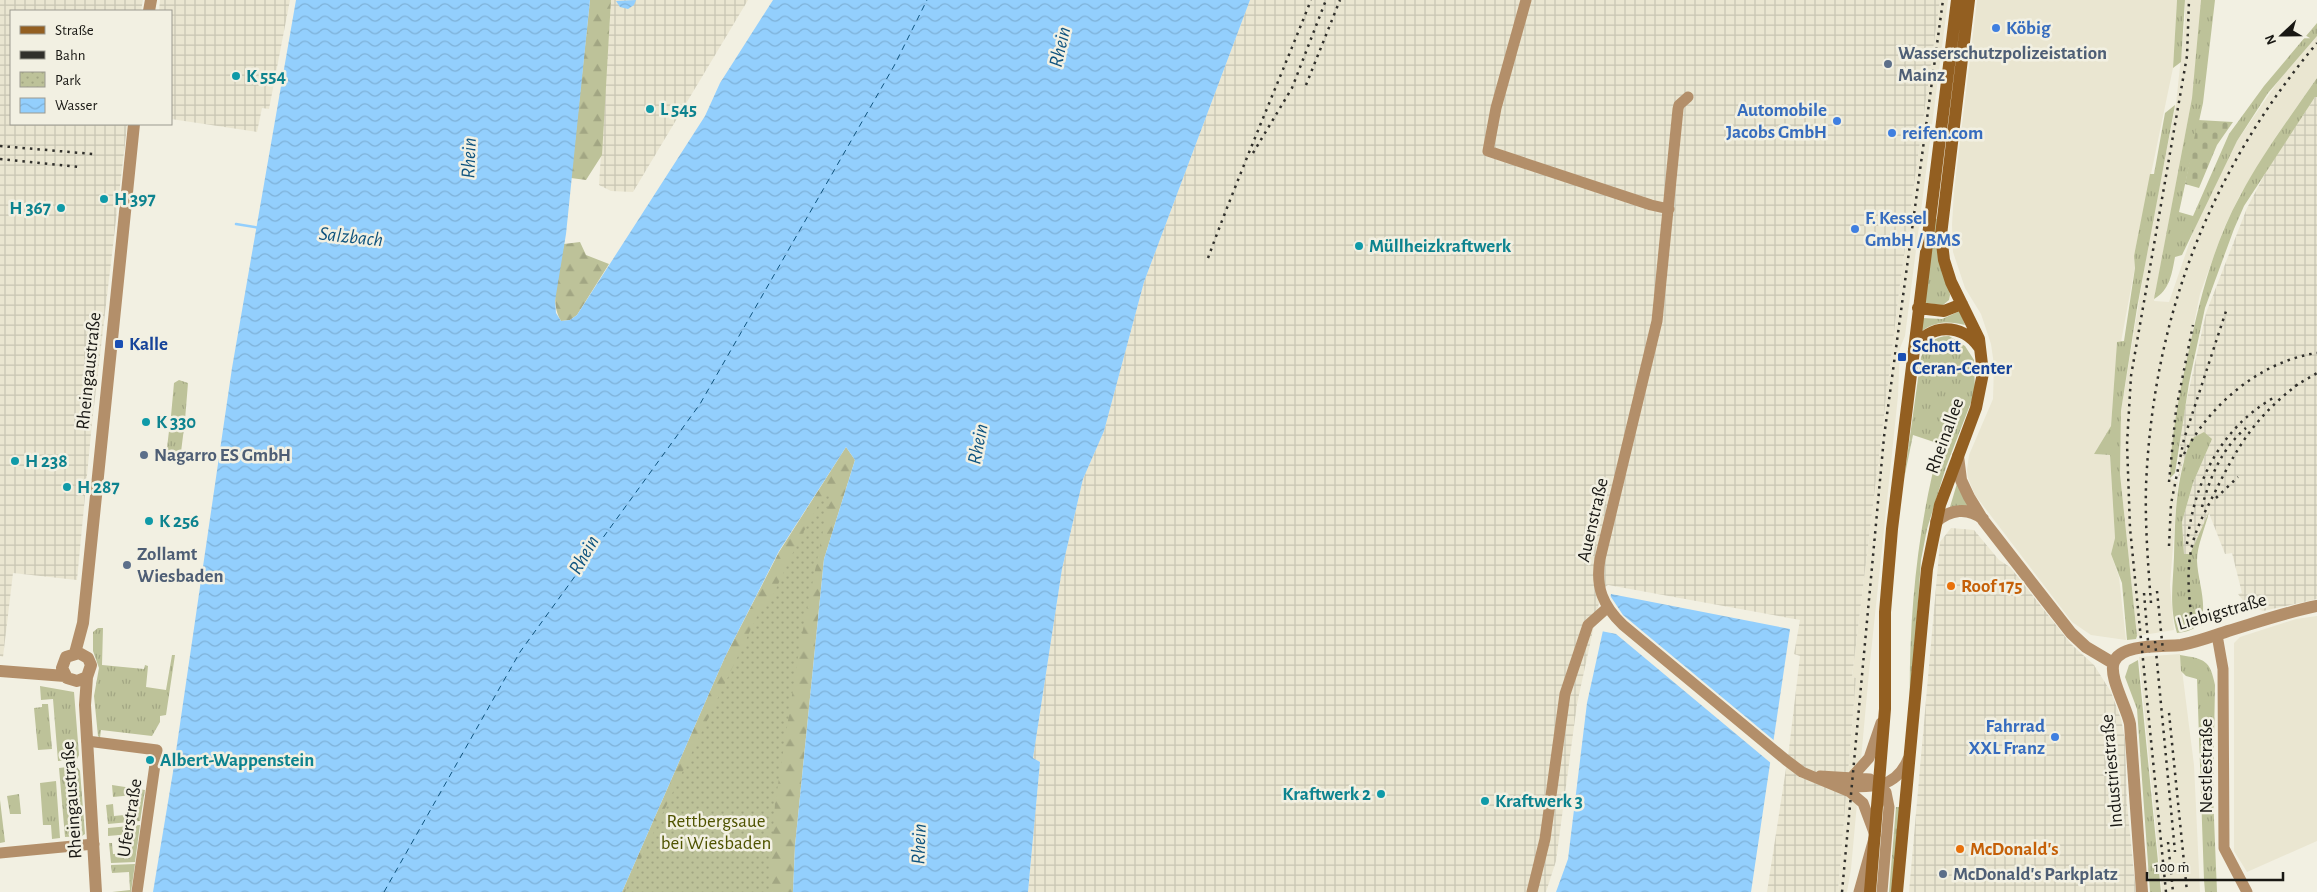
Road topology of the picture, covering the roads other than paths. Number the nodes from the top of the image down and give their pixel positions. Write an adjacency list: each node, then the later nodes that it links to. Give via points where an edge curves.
1 (1526, 0): 6 (street, via 1496,108 1488,151)
2 (1957, 0): 8 (main road, Rheinallee)
3 (1969, 0): 7 (main road, Rheinallee, via 1941,224 1944,260)
4 (1688, 97): 6 (street, Auenstraße, via 1678,109)
5 (134, 125): 17 (street, Rheingaustraße)
6 (1669, 209): 15 (street, Auenstraße, via 1656,321 1599,566 1600,591)
7 (1962, 304): 8 (main road, via 1944,311); 10 (main road, Rheinallee)
8 (1918, 308): 9 (main road, Rheinallee)
9 (1914, 349): 10 (main road, via 1925,336 1946,329 1967,335); 22 (main road, Rheinallee, via 1884,612)
10 (1982, 351): 11 (main road, Rheinallee, via 1980,396)
11 (1958, 452): 12 (street, via 1963,484); 13 (main road, Rheinallee)
12 (1984, 520): 13 (street, via 1974,514 1957,511); 18 (street, via 2071,633 2086,647)
13 (1936, 522): 24 (main road, Rheinallee, via 1924,594)
14 (2317, 606): 16 (street, Liebigstraße)
15 (1607, 608): 25 (street, Auenstraße, via 1622,625 1780,755); 34 (street, via 1588,625 1574,667 1561,718 1545,838)
16 (2216, 635): 18 (street, Liebigstraße, via 2189,643 2127,650); 40 (street, Nestlestraße, via 2223,669 2224,848)
17 (80, 654): 19 (street, via 66,657); 21 (street, Rheingaustraße, via 90,665)
18 (2113, 663): 39 (street, Industriestraße, via 2113,675 2130,724)
19 (63, 670): 20 (street); 21 (street)
20 (0, 672)
21 (82, 679): 23 (street, Rheingaustraße)
22 (1885, 710): 26 (street, via 1869,758); 27 (main road, Rheinallee)
23 (87, 741): 30 (street, Rheingaustraße); 33 (street, Uferstraße, via 157,750)
24 (1910, 755): 27 (street, Auenstraße, via 1901,774); 38 (main road, Rheinallee)
25 (1811, 775): 26 (street, Auenstraße); 28 (street, Auenstraße)
26 (1852, 777): 27 (street, Auenstraße, via 1870,779)
27 (1879, 784): 28 (street, Auenstraße, via 1867,787); 29 (main road, Rheinallee); 37 (street, via 1889,800)
28 (1835, 785): 29 (street, Auenstraße, via 1862,801)
29 (1875, 835): 35 (street, Rheinallee); 36 (main road, Rheinallee)
30 (94, 844): 31 (street); 32 (street, Rheingaustraße)
31 (0, 853)
32 (96, 892)
33 (138, 892)
34 (1532, 892)
35 (1859, 892)
36 (1870, 892)
37 (1882, 892)
38 (1897, 892)
39 (2142, 892)
40 (2247, 892)

